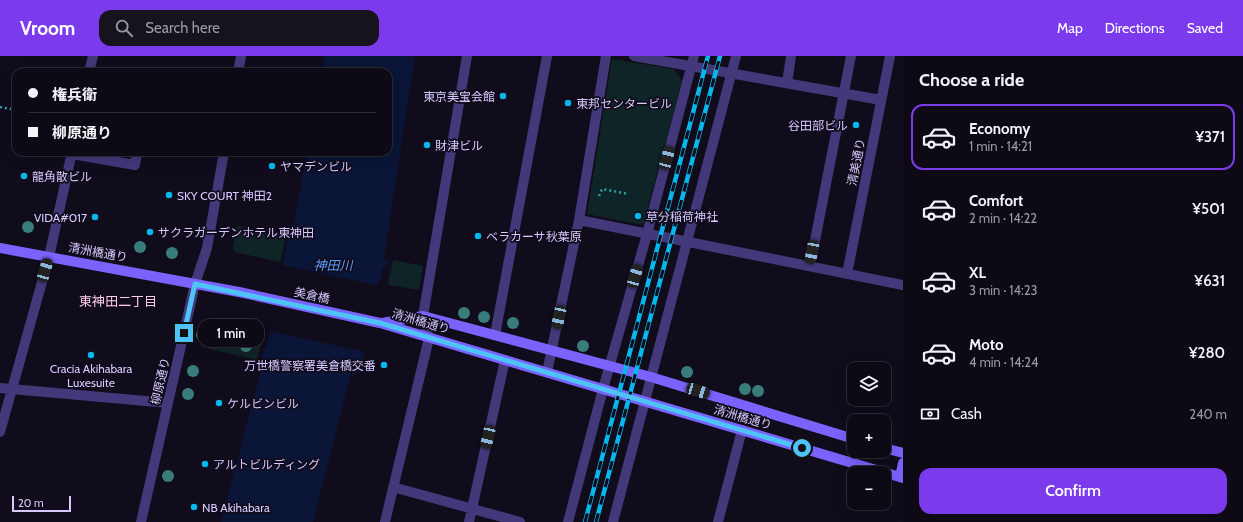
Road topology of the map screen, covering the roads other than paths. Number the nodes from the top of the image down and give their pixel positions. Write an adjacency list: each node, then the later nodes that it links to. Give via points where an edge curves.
1 (93, 56): 12 (street)
2 (241, 56): 13 (street)
3 (467, 56): 32 (street)
4 (547, 56): 34 (street)
5 (606, 56): 22 (street)
6 (634, 56): 11 (street)
7 (736, 56): 14 (street)
8 (791, 56): 15 (street)
9 (851, 56): 16 (street)
10 (890, 56): 17 (street, 清美通り)
11 (693, 61): 14 (street); 23 (street)
12 (90, 68)
13 (239, 68)
14 (731, 73): 15 (street); 24 (street)
15 (787, 83): 16 (street)
16 (843, 93): 17 (street); 27 (street)
17 (882, 100): 28 (street, 清美通り)
18 (71, 156): 26 (street)
19 (88, 156): 20 (street, via 135,165)
20 (136, 156)
21 (223, 156): 29 (street, 柳原通り, via 207,248)
22 (579, 220): 23 (street); 36 (street)
23 (647, 234): 24 (street); 38 (street)
24 (687, 242): 27 (street); 40 (street)
25 (0, 248): 26 (street, 清洲橋通り)
26 (49, 257): 29 (street, 清洲橋通り); 42 (street)
27 (810, 266): 28 (street)
28 (847, 274): 30 (street)
29 (195, 284): 31 (street, 清洲橋通り); 45 (street, 柳原通り)
30 (903, 285)
31 (239, 292): 33 (street, 美倉橋)
32 (423, 316): 33 (street, 清洲橋通り); 34 (street, 清洲橋通り); 35 (street)
33 (380, 323): 35 (street, 清洲橋通り)
34 (495, 334): 36 (street, 清洲橋通り)
35 (429, 338): 37 (street, 清洲橋通り); 53 (street)
36 (552, 350): 38 (street, 清洲橋通り); 39 (street)
37 (505, 360): 39 (street, 清洲橋通り); 54 (street)
38 (610, 366): 40 (street, 清洲橋通り); 43 (street)
39 (548, 372): 43 (street, 清洲橋通り)
40 (651, 377): 44 (street); 48 (street, 清洲橋通り)
41 (0, 388): 42 (street)
42 (12, 389): 45 (street); 47 (street)
43 (603, 389): 44 (street, 清洲橋通り); 59 (street)
44 (645, 402): 46 (street, 清洲橋通り); 60 (street)
45 (168, 403): 55 (street, 柳原通り)
46 (742, 430): 52 (street, 清洲橋通り); 61 (street)
47 (0, 432)
48 (847, 436)
49 (891, 450): 50 (street)
50 (903, 453)
51 (903, 463): 52 (street)
52 (902, 478)
53 (393, 487): 54 (street); 56 (street)
54 (472, 509): 57 (street); 58 (street)
55 (141, 522)
56 (385, 522)
57 (469, 522)
58 (520, 522)
59 (568, 522)
60 (613, 522)
61 (718, 522)

